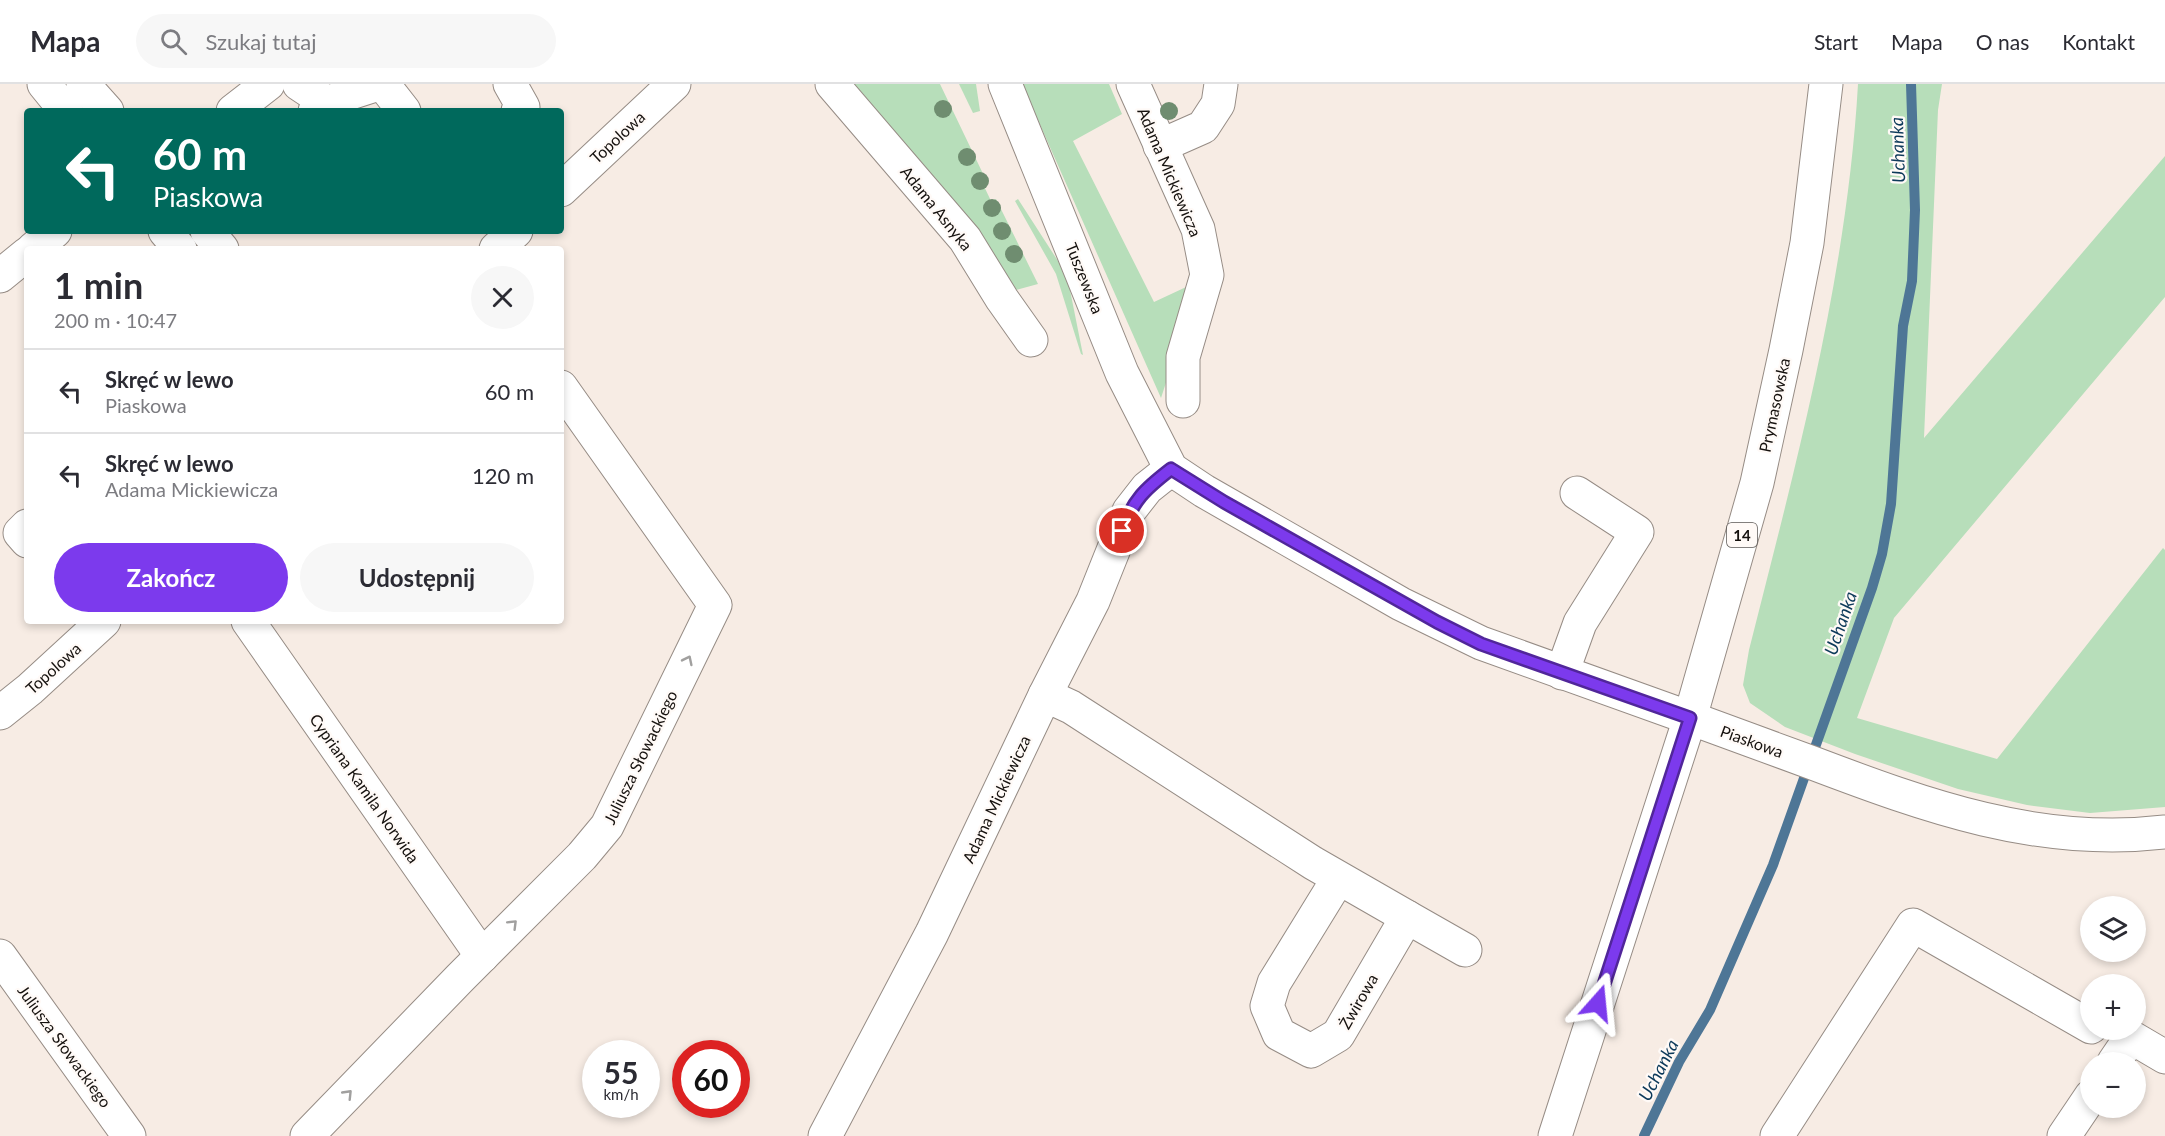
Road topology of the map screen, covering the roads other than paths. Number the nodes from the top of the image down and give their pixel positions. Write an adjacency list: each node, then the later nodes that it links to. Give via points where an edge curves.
1 (44, 84): 14 (street)
2 (83, 84): 15 (street)
3 (268, 84): 16 (street)
4 (299, 84): 13 (street)
5 (381, 84): 13 (street, via 347,94); 17 (street)
6 (510, 84): 18 (street)
7 (832, 84): 27 (street, Adama Asnyka, via 965,239)
8 (1005, 84): 30 (street, Tuszewska, via 1122,373)
9 (1133, 84): 19 (street, Adama Mickiewicza)
10 (1221, 84): 19 (street, via 1218,104 1203,127)
11 (1826, 84): 37 (street, Prymasowska / 14, via 1807,243 1786,350 1757,483)
12 (667, 86): 20 (street, Topolowa)
13 (322, 107)
14 (64, 108)
15 (103, 108)
16 (236, 108)
17 (401, 108)
18 (522, 108)
19 (1160, 147): 29 (street, Adama Mickiewicza, via 1198,229 1207,274 1183,357)
20 (564, 187)
21 (51, 234): 24 (street)
22 (168, 234): 25 (street)
23 (210, 234): 26 (street)
24 (37, 246)
25 (178, 246)
26 (220, 246)
27 (1031, 340)
28 (564, 391): 43 (street, Juliusza Słowackiego, one-way to 28, via 607,826 715,605)
29 (1183, 401)
30 (1171, 469): 34 (street, Piaskowa, via 1437,622 1481,644); 35 (street, Adama Mickiewicza, via 1147,488 1130,511 1093,601)
31 (1577, 493): 34 (street, via 1637,531 1580,623)
32 (98, 624): 36 (street, Topolowa)
33 (250, 624): 43 (street, Cypriana Kamila Norwida)
34 (1562, 673): 37 (street, Piaskowa)
35 (1045, 695): 39 (street, via 1071,707); 50 (street, Adama Mickiewicza, via 932,933)
36 (0, 713)
37 (1690, 718): 38 (street, Piaskowa, via 1956,814 2070,835); 53 (street, 14)
38 (2165, 832)
39 (1338, 879): 40 (street); 40 (street, Żwirowa, via 1274,983 1267,1006 1279,1034 1311,1051 1338,1035)
40 (1407, 918): 41 (street)
41 (1465, 950)
42 (0, 956): 51 (street, Juliusza Słowackiego)
43 (482, 956): 52 (street, Juliusza Słowackiego, one-way to 43)
44 (2080, 1021): 54 (street, via 1913,925)
45 (2105, 1040): 46 (street)
46 (2118, 1052)
47 (2121, 1052): 48 (street, via 2131,1036)
48 (2165, 1057)
49 (2080, 1112): 55 (street)
50 (827, 1135)
51 (129, 1136)
52 (307, 1136)
53 (1555, 1136)
54 (1777, 1136)
55 (2064, 1136)

